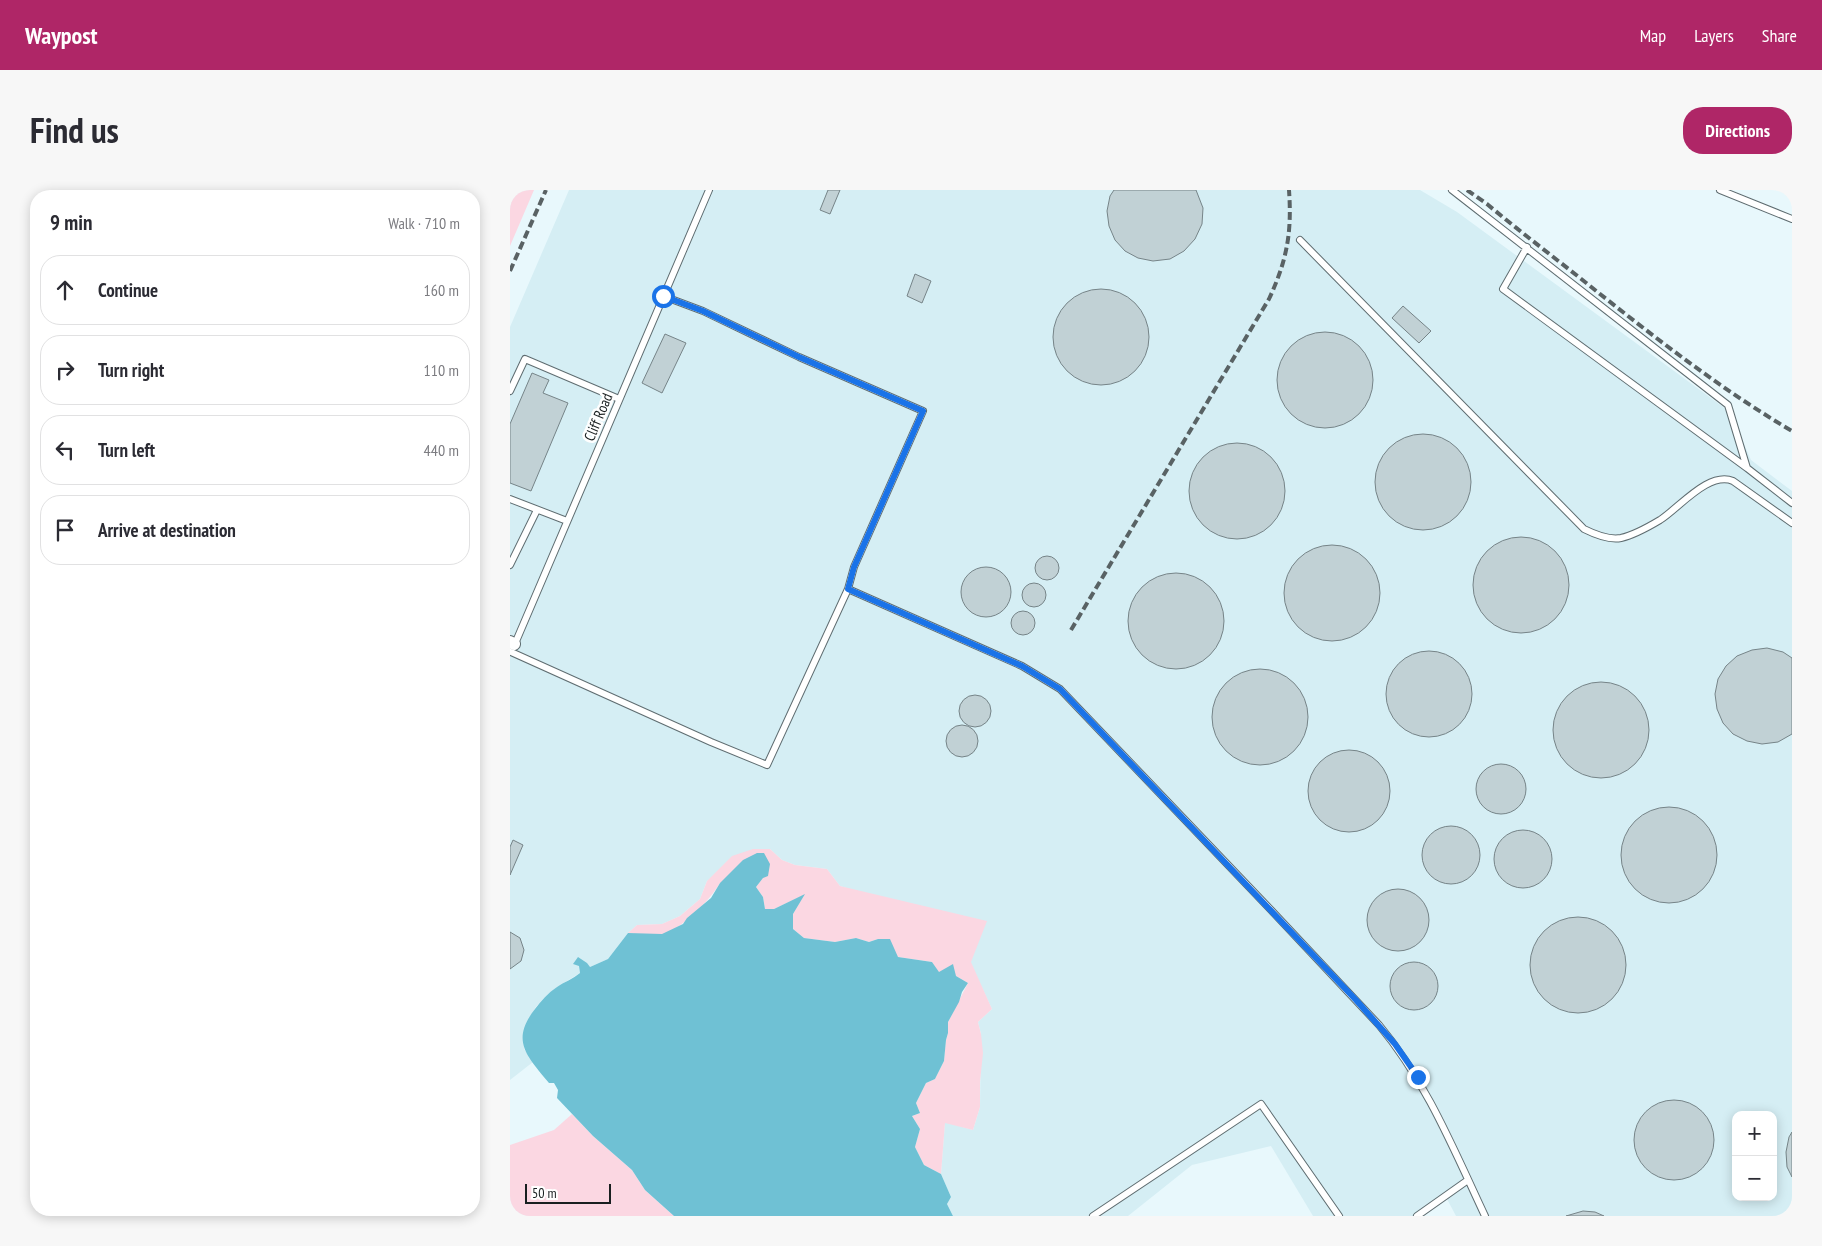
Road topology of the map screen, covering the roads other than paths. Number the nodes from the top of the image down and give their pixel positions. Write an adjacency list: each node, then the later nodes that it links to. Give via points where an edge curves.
1 (709, 190): 7 (lane, Cliff Road)
2 (1452, 190): 6 (lane)
3 (1720, 190): 4 (lane)
4 (1792, 219)
5 (1300, 240): 15 (lane, via 1584,529 1621,538 1660,520 1711,482 1725,479 1733,481)
6 (1527, 247): 10 (lane, via 1728,404); 10 (lane, via 1503,290)
7 (663, 296): 9 (lane, Cliff Road); 17 (lane, via 923,411 854,567)
8 (510, 391): 9 (lane, via 525,359)
9 (619, 399): 14 (lane, Cliff Road)
10 (1747, 468): 12 (lane)
11 (510, 499): 13 (lane)
12 (1792, 502)
13 (537, 510): 14 (lane); 16 (lane)
14 (567, 521): 18 (lane, Cliff Road)
15 (1792, 523)
16 (510, 565)
17 (848, 589): 18 (lane, via 767,765); 19 (lane, via 1022,666 1060,689 1395,1044 1418,1077)
18 (511, 648)
19 (1468, 1180): 22 (lane); 23 (lane)
20 (1093, 1216): 21 (lane, via 1261,1104)
21 (1339, 1216)
22 (1417, 1216)
23 (1485, 1216)

